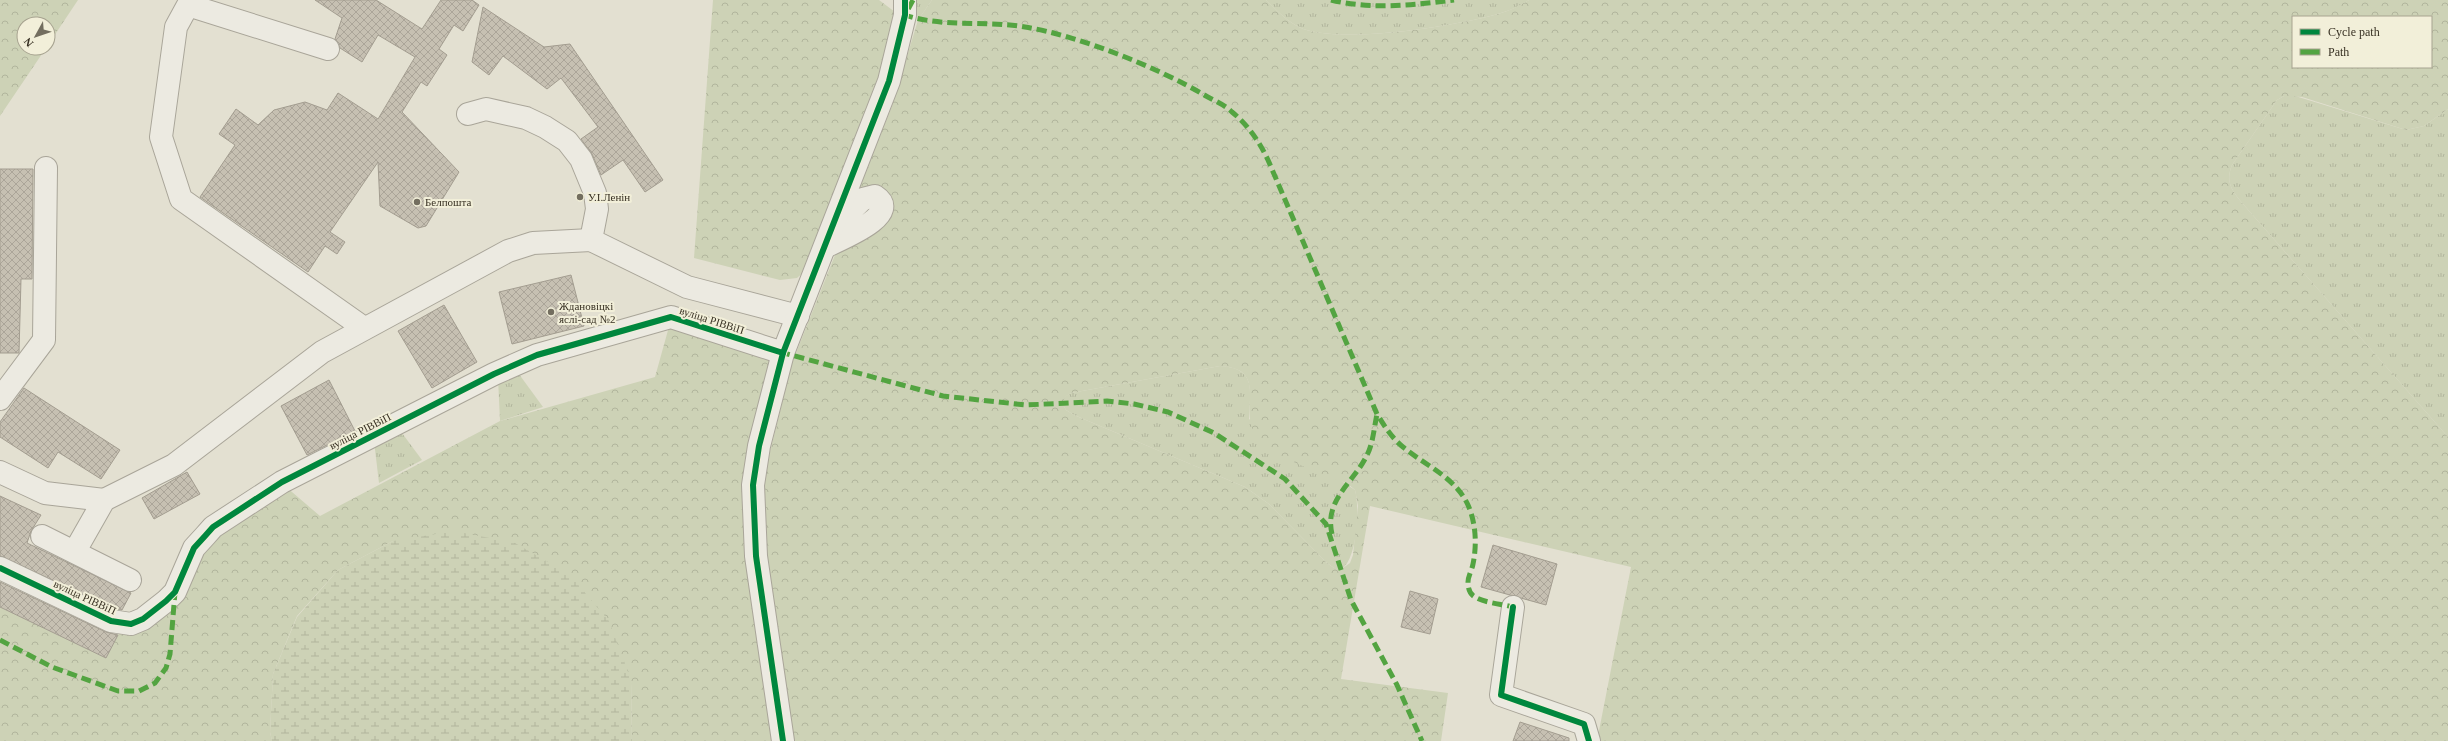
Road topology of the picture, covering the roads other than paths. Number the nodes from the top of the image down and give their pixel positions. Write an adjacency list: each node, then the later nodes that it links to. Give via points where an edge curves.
1 (905, 0): 6 (street, via 905,16 889,80)
2 (328, 49): 7 (street, via 188,5 176,27 161,137 181,199)
3 (468, 114): 5 (street, via 486,109 526,118 567,141 581,159 595,193 598,209)
4 (46, 168): 9 (street, via 44,340)
5 (591, 240): 6 (street, via 687,287); 7 (street, via 533,243 508,251)
6 (798, 316): 8 (street)
7 (364, 328): 11 (street, via 322,352 174,466)
8 (783, 353): 14 (street, вуліца РІВВіП, via 671,318 537,355 494,374 282,482 213,527 194,548 175,592 143,619 131,624 111,621); 17 (street, via 759,446 753,485 756,556)
9 (0, 399)
10 (0, 472): 11 (street, via 45,494)
11 (104, 500): 13 (street)
12 (42, 536): 13 (street)
13 (75, 551): 15 (street)
14 (0, 568)
15 (130, 580)
16 (1513, 607): 18 (street, via 1501,695 1584,724)
17 (783, 741)
18 (1589, 741)

